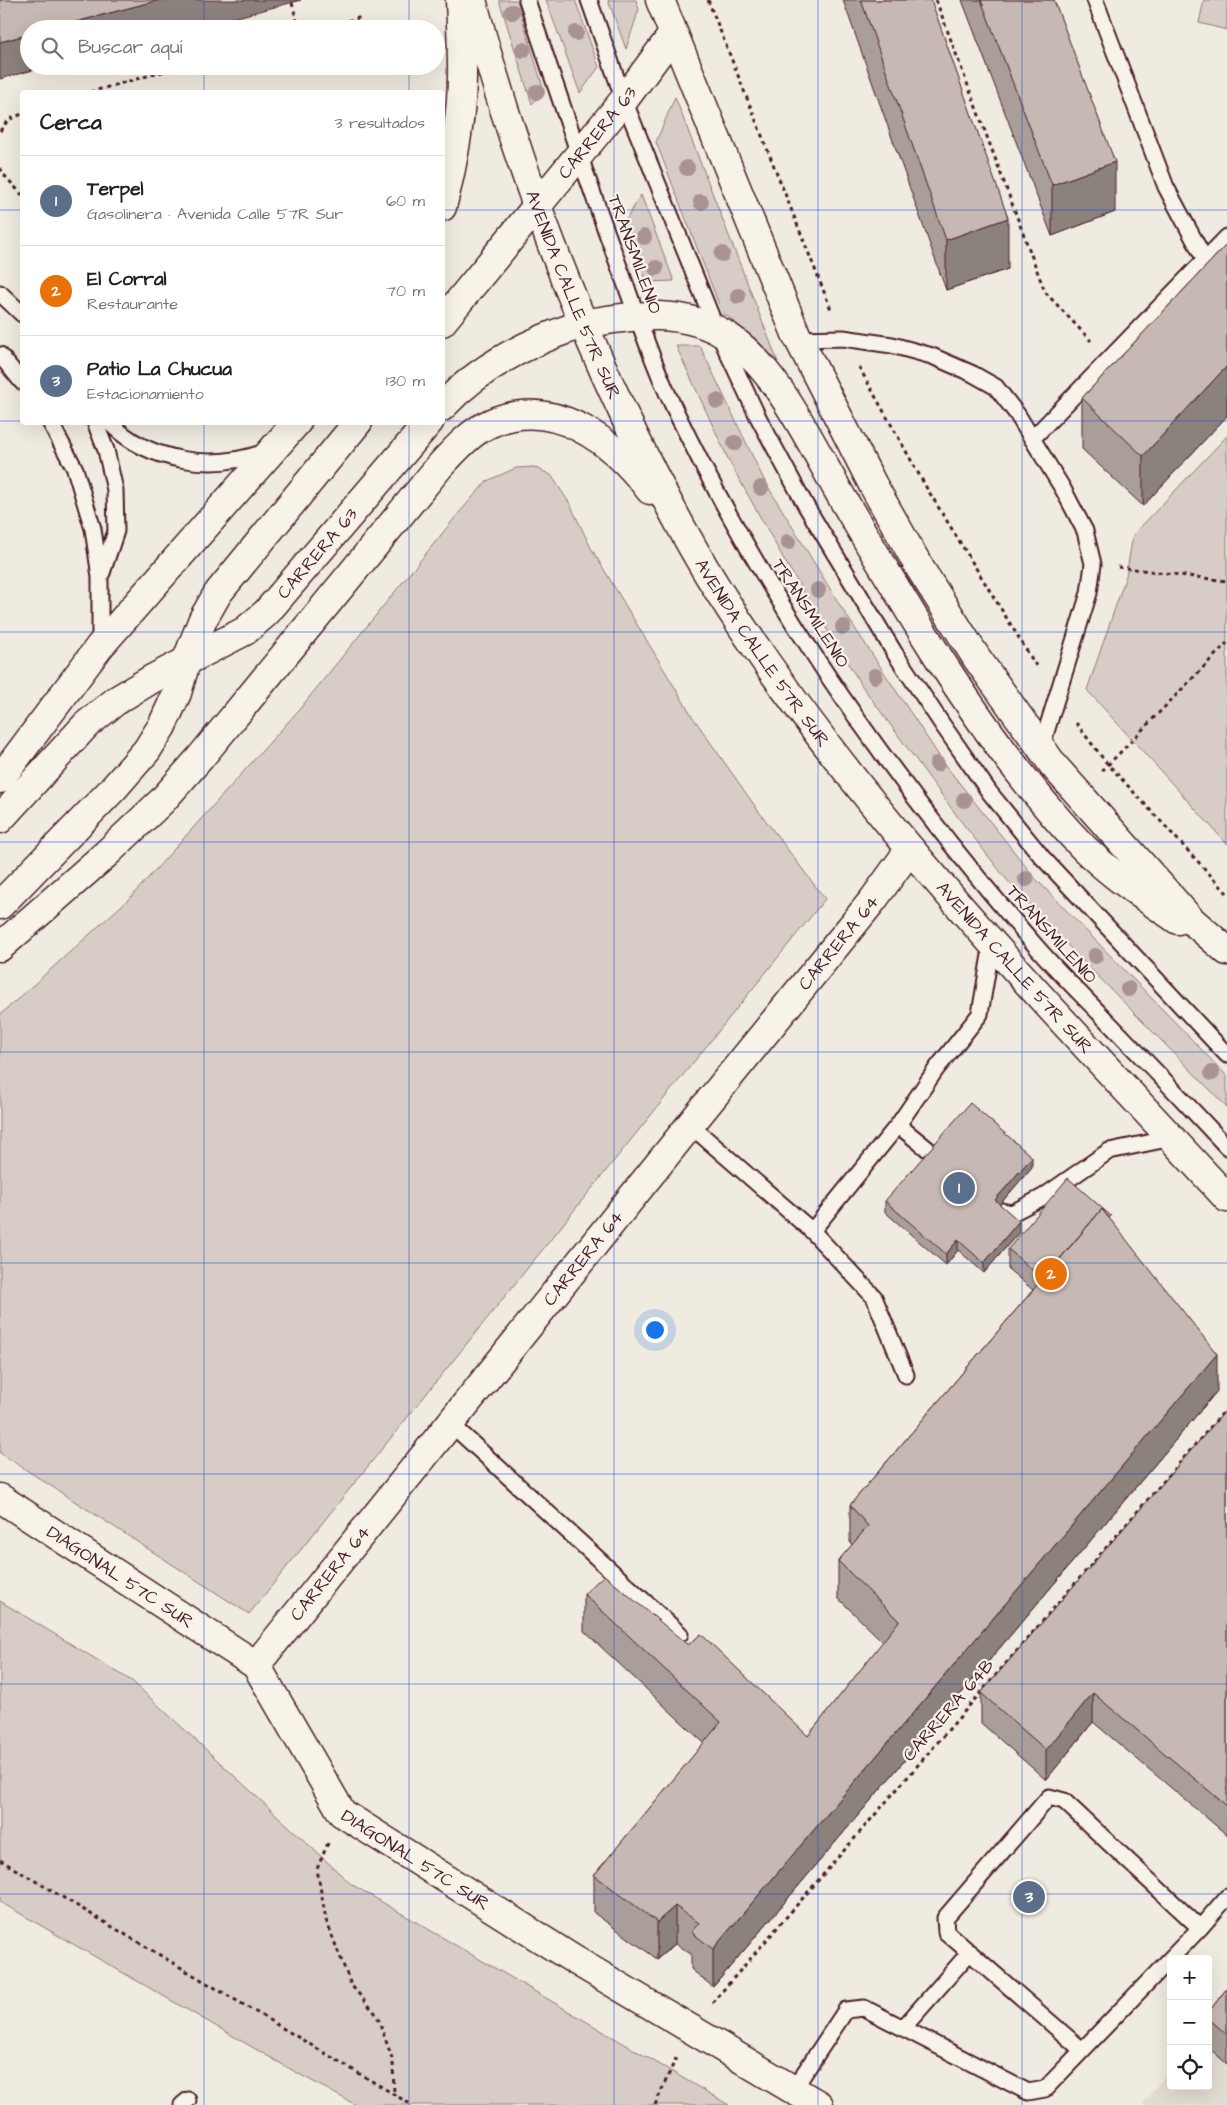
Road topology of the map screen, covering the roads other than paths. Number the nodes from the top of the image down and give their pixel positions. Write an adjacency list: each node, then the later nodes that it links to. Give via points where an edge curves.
1 (460, 0): 10 (main road, via 462,67 458,124)
2 (472, 0): 11 (main road, AVENIDA CALLE 57R SUR)
3 (527, 0): 9 (lane, TRANSMILENIO)
4 (589, 0): 8 (lane)
5 (660, 0): 7 (main road)
6 (1095, 0): 13 (lane, via 1166,187)
7 (673, 34): 8 (main road, CARRERA 63); 20 (main road)
8 (624, 100): 9 (main road, CARRERA 63); 19 (lane)
9 (578, 156): 11 (main road, CARRERA 63); 16 (lane, TRANSMILENIO)
10 (445, 196)
11 (536, 207): 17 (main road, CARRERA 63); 18 (main road, AVENIDA CALLE 57R SUR)
12 (1227, 237): 13 (lane)
13 (1205, 260): 30 (lane)
14 (0, 293): 15 (lane)
15 (20, 312)
16 (637, 315): 18 (main road); 19 (main road, via 685,319); 48 (lane, TRANSMILENIO, via 674,408 722,502 778,600 890,766 940,832 1037,948)
17 (445, 318)
18 (583, 324): 23 (main road, via 550,335 501,359); 32 (main road, AVENIDA CALLE 57R SUR, via 642,451)
19 (716, 328): 43 (main road, via 754,357 772,379 926,639 993,739 1045,806 1087,851 1143,897); 44 (lane, via 758,417 806,506 894,652 990,793 1042,857)
20 (798, 339): 30 (lane, via 843,338 892,345 932,356 996,387 1018,414); 36 (main road, via 868,477 920,570 976,657)
21 (0, 355): 22 (lane)
22 (20, 380)
23 (445, 404)
24 (52, 425): 33 (lane, via 75,469 93,529)
25 (96, 425): 33 (lane, via 115,490 116,523)
26 (112, 425): 31 (lane, via 144,447 176,459 210,463 244,460)
27 (295, 425): 31 (main road)
28 (356, 425): 35 (main road, via 218,592)
29 (426, 425): 35 (main road, CARRERA 63, via 266,613 244,631)
30 (1032, 439): 36 (lane, via 1085,530 1093,564 1089,593)
31 (276, 449): 34 (main road)
32 (688, 539): 39 (main road, AVENIDA CALLE 57R SUR, via 718,590 823,742); 42 (main road, via 643,481 594,436 566,420 539,415 514,415 490,424 463,441 439,467 162,801)
33 (100, 577): 34 (lane)
34 (100, 646): 37 (main road)
35 (186, 662): 38 (main road, CARRERA 63, via 117,700 86,726); 40 (main road, via 166,718 147,750)
36 (1041, 748): 43 (main road, via 1190,919)
37 (0, 780)
38 (0, 819)
39 (910, 849): 41 (main road, AVENIDA CALLE 57R SUR); 45 (main road, CARRERA 64, via 873,900)
40 (0, 906)
41 (992, 943): 46 (lane, via 980,1014); 47 (main road, AVENIDA CALLE 57R SUR)
42 (0, 947)
43 (1227, 951)
44 (1227, 1055)
45 (690, 1125): 52 (lane); 54 (main road, CARRERA 64)
46 (898, 1125): 49 (lane); 52 (lane)
47 (1172, 1138): 50 (main road, AVENIDA CALLE 57R SUR); 51 (lane, via 1109,1151 1043,1198 1012,1213)
48 (1227, 1147)
49 (935, 1155)
50 (1227, 1198)
51 (995, 1210)
52 (812, 1231): 53 (lane, via 874,1297)
53 (906, 1375)
54 (451, 1424): 56 (lane); 57 (main road, CARRERA 64)
55 (0, 1498): 57 (main road, DIAGONAL 57C SUR)
56 (680, 1634)
57 (256, 1665): 63 (main road, DIAGONAL 57C SUR, via 342,1813 574,1959)
58 (1227, 1897): 59 (lane)
59 (1200, 1928): 60 (lane, via 1064,1801 1049,1797 945,1918 946,1932); 62 (lane)
60 (970, 1952): 61 (lane); 62 (lane)
61 (904, 2028): 62 (lane, via 1028,2092 1045,2089); 63 (lane, via 864,2008 846,2010)
62 (1082, 2050)
63 (793, 2090): 64 (main road, DIAGONAL 57C SUR)
64 (819, 2105)

